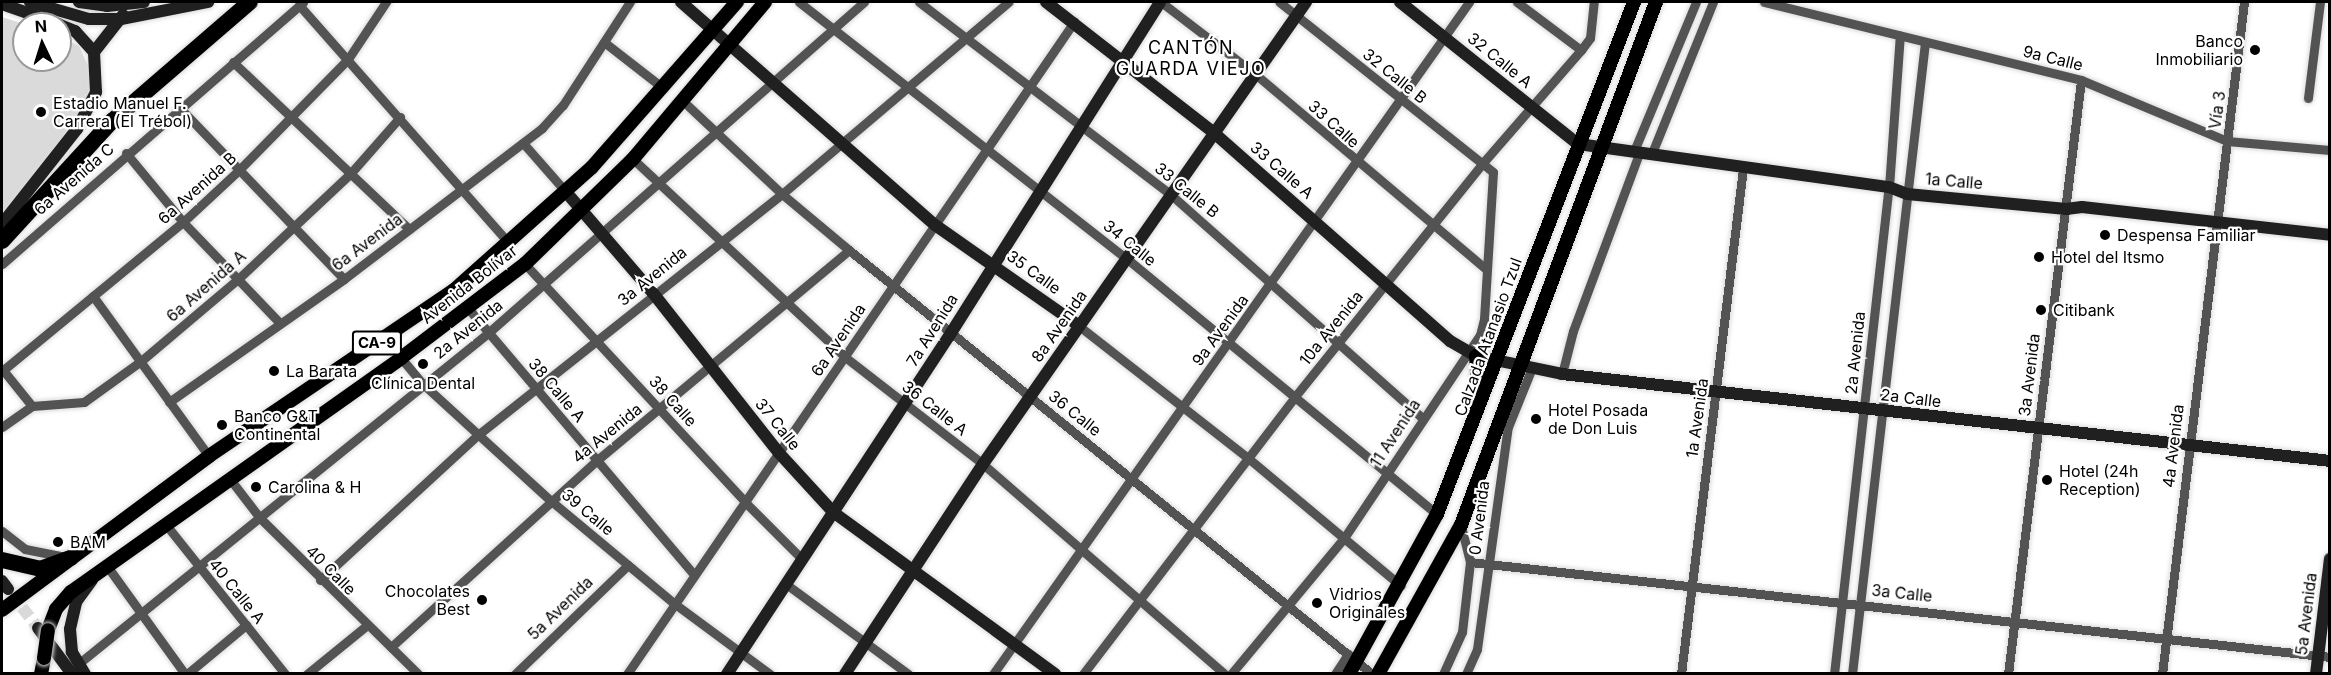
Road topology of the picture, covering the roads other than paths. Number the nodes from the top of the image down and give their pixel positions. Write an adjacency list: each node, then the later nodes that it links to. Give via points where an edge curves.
1 (30, 2): 35 (street, via 89,19)
2 (79, 2): 30 (street, via 97,6)
3 (144, 2): 30 (street)
4 (208, 2): 35 (street)
5 (250, 2): 104 (highway, via 112,120)
6 (386, 2): 49 (street, 6a Avenida B)
7 (630, 2): 43 (street, 6a Avenida)
8 (681, 2): 39 (street, 35 Calle)
9 (737, 2): 39 (main road, Avenida Bolívar / CA-9)
10 (765, 2): 45 (main road, Avenida Bolívar / CA-9)
11 (799, 2): 37 (street, 34 Calle)
12 (864, 2): 37 (street, 2a Avenida)
13 (919, 2): 42 (street, 33 Calle B)
14 (1008, 2): 42 (street, 3a Avenida)
15 (1046, 2): 36 (street, 33 Calle A)
16 (1161, 2): 48 (street, 7a Avenida); 51 (street, 33 Calle)
17 (1279, 2): 34 (street, 32 Calle B)
18 (1306, 2): 34 (street, 8a Avenida)
19 (1400, 2): 41 (street, 32 Calle A)
20 (1469, 2): 41 (street, 9a Avenida)
21 (1517, 2): 46 (street)
22 (1594, 2): 46 (street, 10a Avenida, via 1590,38)
23 (1634, 2): 70 (main road, Calzada Atanasio Tzul)
24 (1656, 2): 71 (main road)
25 (1696, 2): 74 (street)
26 (1713, 2): 74 (street)
27 (1764, 2): 40 (street, 9a Calle)
28 (2244, 2): 67 (street, Vía 3)
29 (2320, 2): 57 (street)
30 (130, 3): 35 (street)
31 (301, 3): 49 (street); 50 (street, 6a Avenida C)
32 (2, 4): 33 (street)
33 (25, 12)
34 (1296, 15): 51 (street, 8a Avenida); 58 (street, 32 Calle B)
35 (121, 19): 47 (street)
36 (1074, 22): 48 (street, 33 Calle A); 54 (street, 6a Avenida)
37 (832, 28): 53 (street, 2a Avenida); 55 (street, 34 Calle)
38 (72, 30): 47 (street)
39 (714, 31): 45 (street, 35 Calle); 56 (main road, Avenida Bolívar / CA-9)
40 (1900, 35): 44 (street, 9a Calle); 84 (street, 2a Avenida)
41 (1444, 37): 58 (street, 9a Avenida); 60 (street, 32 Calle A)
42 (966, 39): 54 (street, 33 Calle B); 55 (street, 3a Avenida)
43 (604, 42): 56 (street); 68 (street, 6a Avenida, via 563,105)
44 (1925, 42): 52 (street, 9a Calle); 90 (street, 2a Avenida)
45 (730, 45): 53 (street, 35 Calle); 59 (main road, Avenida Bolívar / CA-9)
46 (1581, 50): 60 (street, 10a Avenida)
47 (94, 52): 96 (street, via 98,82 88,113)
48 (1123, 58): 64 (street, 7a Avenida); 66 (street, 33 Calle A)
49 (348, 59): 62 (street); 63 (street, 6a Avenida B)
50 (233, 62): 61 (street, 6a Avenida C); 63 (street)
51 (1254, 73): 66 (street, 8a Avenida); 77 (street, 33 Calle)
52 (2081, 80): 67 (street, 9a Calle); 92 (street, 3a Avenida)
53 (774, 82): 65 (street, 2a Avenida); 69 (street, 35 Calle)
54 (1028, 86): 64 (street, 33 Calle B); 72 (street, 6a Avenida)
55 (908, 87): 69 (street, 3a Avenida); 72 (street, 34 Calle)
56 (663, 88): 87 (main road, Avenida Bolívar / CA-9, via 618,141)
57 (2308, 98)
58 (1401, 99): 77 (street, 9a Avenida); 78 (street, 32 Calle B)
59 (683, 101): 65 (street, 36 Calle); 76 (main road, Avenida Bolívar / CA-9)
60 (1533, 107): 70 (street, 32 Calle A); 78 (street, 10a Avenida)
61 (179, 108): 75 (street, 6a Avenida C); 80 (street)
62 (400, 117): 82 (street, 6a Avenida A); 85 (street)
63 (292, 119): 80 (street, 6a Avenida B); 82 (street)
64 (1080, 124): 86 (street, 7a Avenida); 88 (street, 33 Calle B)
65 (716, 131): 83 (street, 2a Avenida); 89 (street, 36 Calle)
66 (1213, 132): 88 (street, 8a Avenida); 93 (street, 33 Calle A)
67 (2227, 141): 73 (street, 9a Calle); 95 (street, Vía 3)
68 (523, 143): 85 (street, 6a Avenida); 87 (street, 37 Calle)
69 (842, 143): 89 (street, 3a Avenida); 97 (street, 35 Calle)
70 (1578, 144): 71 (street, 1a Calle); 132 (main road, Calzada Atanasio Tzul)
71 (1601, 147): 74 (street, 1a Calle); 135 (main road)
72 (984, 148): 86 (street, 34 Calle); 97 (street, 6a Avenida)
73 (2330, 150)
74 (1642, 152): 79 (street, 1a Calle); 137 (street, via 1573,331)
75 (126, 153): 94 (street); 109 (street, 6a Avenida C)
76 (633, 159): 83 (street, 36 Calle A); 91 (main road, Avenida Bolívar / CA-9)
77 (1356, 163): 93 (street, 9a Avenida); 98 (street, 33 Calle)
78 (1481, 165): 81 (street, 32 Calle B); 98 (street, 10a Avenida)
79 (1743, 168): 84 (street, 1a Calle); 140 (street, 1a Avenida)
80 (239, 170): 94 (street, 6a Avenida B); 99 (street)
81 (1493, 172): 111 (street, 11 Avenida)
82 (350, 174): 99 (street, 6a Avenida A); 100 (street)
83 (657, 182): 101 (street, 2a Avenida); 103 (street, 36 Calle A)
84 (1889, 187): 90 (street, 1a Calle); 148 (street, 2a Avenida)
85 (461, 189): 100 (street, 6a Avenida); 105 (street)
86 (1040, 191): 107 (street, 34 Calle); 108 (street, 7a Avenida)
87 (566, 192): 91 (street, 37 Calle); 105 (main road, Avenida Bolívar / CA-9)
88 (1169, 193): 107 (street, 8a Avenida); 114 (street, 33 Calle B)
89 (782, 194): 103 (street, 3a Avenida); 106 (street, 36 Calle)
90 (1907, 194): 92 (street, 1a Calle); 150 (street, 2a Avenida)
91 (580, 209): 101 (street, 37 Calle); 110 (main road, Avenida Bolívar / CA-9)
92 (2066, 209): 95 (street, 1a Calle, via 2082,207); 153 (street, 3a Avenida)
93 (1314, 220): 114 (street, 9a Avenida); 115 (street, 33 Calle A)
94 (183, 222): 113 (street); 119 (street, 6a Avenida B)
95 (2215, 222): 102 (street, 1a Calle); 155 (street, 4a Avenida)
96 (2, 224)
97 (935, 225): 108 (street, 35 Calle); 117 (street, 6a Avenida)
98 (1434, 225): 111 (street, 33 Calle); 115 (street, 10a Avenida)
99 (293, 228): 112 (street); 113 (street, 6a Avenida A)
100 (409, 229): 112 (street, 6a Avenida)
101 (600, 233): 116 (street, 2a Avenida); 118 (street, 37 Calle)
102 (2330, 235)
103 (721, 240): 118 (street, 3a Avenida); 120 (street, 36 Calle A)
104 (2, 241)
105 (510, 244): 157 (main road, Avenida Bolívar / CA-9, via 453,291)
106 (849, 250): 117 (street, 36 Calle); 120 (street, 4a Avenida)
107 (1126, 258): 123 (street, 8a Avenida); 128 (street, 34 Calle)
108 (992, 263): 123 (street, 35 Calle); 125 (street, 7a Avenida)
109 (2, 264)
110 (525, 264): 116 (street, 38 Calle); 121 (main road, Avenida Bolívar / CA-9)
111 (1486, 269): 129 (street, 11 Avenida, via 1484,320)
112 (344, 279): 122 (street, 6a Avenida)
113 (237, 280): 122 (street); 133 (street, 6a Avenida A)
114 (1273, 282): 127 (street, 33 Calle B); 128 (street, 9a Avenida)
115 (1386, 284): 127 (street, 10a Avenida); 129 (street, 33 Calle A)
116 (544, 285): 124 (street, 2a Avenida); 126 (street, 38 Calle)
117 (893, 286): 125 (street, 36 Calle); 130 (street, 6a Avenida)
118 (653, 293): 126 (street, 3a Avenida); 134 (street, 37 Calle)
119 (93, 296): 133 (street); 136 (street, 6a Avenida B)
120 (786, 304): 130 (street, 36 Calle A); 134 (street, 4a Avenida)
121 (467, 307): 124 (street, 38 Calle A); 131 (main road, Avenida Bolívar / CA-9)
122 (280, 323): 143 (street, 6a Avenida)
123 (1079, 326): 141 (street, 8a Avenida); 146 (street, 35 Calle)
124 (488, 333): 138 (street, 2a Avenida); 139 (street, 38 Calle A)
125 (951, 333): 141 (street, 36 Calle); 144 (street, 7a Avenida)
126 (597, 340): 139 (street, 3a Avenida); 149 (street, 38 Calle)
127 (1340, 342): 142 (street, 10a Avenida); 151 (street, 33 Calle B)
128 (1229, 345): 142 (street, 34 Calle); 146 (street, 9a Avenida)
129 (1472, 354): 132 (street, 33 Calle A); 147 (main road); 151 (street, 11 Avenida)
130 (845, 357): 144 (street, 36 Calle A); 156 (street, 6a Avenida)
131 (401, 358): 138 (street, 39 Calle); 164 (main road, Avenida Bolívar / CA-9)
132 (1495, 361): 135 (street, 2a Calle); 147 (main road, Calzada Atanasio Tzul)
133 (141, 362): 143 (street); 145 (street, 6a Avenida A, via 78,404)
134 (711, 366): 149 (street, 4a Avenida); 156 (street, 37 Calle)
135 (1524, 368): 137 (street, 2a Calle); 170 (main road); 181 (street, 0 Avenida, via 1508,427)
136 (2, 370): 145 (street)
137 (1562, 374): 140 (street, 2a Calle)
138 (424, 385): 154 (street, 39 Calle); 169 (street, 2a Avenida)
139 (535, 387): 154 (street, 3a Avenida); 159 (street, 38 Calle A)
140 (1717, 391): 148 (street, 2a Calle); 189 (street, 1a Avenida)
141 (1030, 396): 161 (street, 8a Avenida); 163 (street, 36 Calle)
142 (1293, 399): 158 (street, 10a Avenida); 162 (street, 34 Calle)
143 (169, 402): 157 (street)
144 (904, 404): 161 (street, 36 Calle A); 167 (street, 7a Avenida)
145 (32, 406): 152 (street)
146 (1183, 406): 158 (street, 35 Calle); 163 (street, 9a Avenida)
147 (1480, 407): 168 (main road, Calzada Atanasio Tzul)
148 (1864, 409): 150 (street, 2a Calle); 192 (street, 2a Avenida)
149 (661, 410): 159 (street, 4a Avenida); 166 (street, 38 Calle)
150 (1882, 411): 153 (street, 2a Calle); 196 (street, 2a Avenida)
151 (1422, 418): 162 (street, 11 Avenida)
152 (2, 427)
153 (2037, 429): 155 (street, 2a Calle); 199 (street, 3a Avenida)
154 (478, 434): 165 (street, 39 Calle); 187 (street, 3a Avenida)
155 (2188, 447): 160 (street, 2a Calle); 203 (street, 4a Avenida)
156 (779, 453): 166 (street, 6a Avenida); 167 (street, 37 Calle)
157 (209, 456): 176 (main road, Avenida Bolívar / CA-9)
158 (1248, 458): 172 (street, 10a Avenida); 174 (street, 35 Calle)
159 (596, 460): 165 (street, 4a Avenida); 186 (street, 38 Calle A)
160 (2327, 463)
161 (983, 464): 175 (street, 36 Calle A); 185 (street, 8a Avenida)
162 (1387, 472): 168 (street, 34 Calle); 174 (street, 11 Avenida)
163 (1131, 477): 172 (street, 36 Calle); 175 (street, 9a Avenida)
164 (230, 479): 169 (street, 40 Calle); 171 (main road, Avenida Bolívar / CA-9)
165 (550, 500): 182 (street, 39 Calle); 206 (street, 4a Avenida)
166 (746, 503): 177 (street, 38 Calle); 186 (street, 6a Avenida)
167 (833, 512): 177 (street, 7a Avenida); 185 (street, 37 Calle)
168 (1437, 514): 190 (main road, Calzada Atanasio Tzul)
169 (260, 518): 183 (street, 2a Avenida); 187 (street, 40 Calle)
170 (1461, 525): 180 (street, 0 Avenida); 231 (main road)
171 (167, 526): 183 (street, 40 Calle A); 184 (main road, Avenida Bolívar / CA-9)
172 (1195, 528): 191 (street, 10a Avenida); 195 (street, 36 Calle)
173 (2, 531): 176 (street, via 25,549)
174 (1344, 538): 190 (street, 35 Calle); 195 (street, 11 Avenida)
175 (1082, 549): 191 (street, 36 Calle A); 205 (street, 9a Avenida)
176 (71, 558): 179 (highway, via 40,569); 197 (main road, Avenida Bolívar / CA-9)
177 (801, 558): 188 (street, 7a Avenida)
178 (2330, 559): 193 (street, 5a Avenida)
179 (2, 560)
180 (1470, 562): 181 (street, 3a Calle); 232 (street, 0 Avenida, via 1462,632)
181 (1488, 562): 189 (street, 3a Calle); 233 (street, 0 Avenida, via 1477,649)
182 (628, 565): 194 (street, 39 Calle); 217 (street, 5a Avenida)
183 (197, 566): 198 (street, 2a Avenida); 200 (street, 40 Calle A)
184 (103, 569): 198 (street); 202 (main road, Avenida Bolívar / CA-9, via 60,603); 210 (street, via 79,597 72,615 71,647)
185 (914, 569): 204 (street, 8a Avenida); 205 (street, 37 Calle)
186 (694, 575): 194 (street, 6a Avenida)
187 (320, 580): 201 (street, 40 Calle)
188 (786, 584): 204 (street); 207 (street, 7a Avenida)
189 (1691, 585): 192 (street, 3a Calle); 234 (street, 1a Avenida)
190 (1401, 586): 209 (main road, Calzada Atanasio Tzul)
191 (1140, 599): 225 (street, 10a Avenida); 226 (street, 36 Calle A)
192 (1842, 602): 196 (street, 3a Calle); 235 (street, 2a Avenida)
193 (2327, 602): 208 (street, 5a Avenida)
194 (675, 604): 207 (street, 39 Calle); 218 (street, 6a Avenida)
195 (1289, 604): 209 (street, 36 Calle); 227 (street, 11 Avenida)
196 (1860, 604): 199 (street, 3a Calle); 236 (street, 2a Avenida)
197 (2, 610)
198 (140, 613): 210 (street, 2a Avenida); 213 (street)
199 (2014, 621): 203 (street, 3a Calle); 237 (street, 3a Avenida)
200 (246, 625): 213 (street); 214 (street, 40 Calle A)
201 (366, 626): 206 (street, 40 Calle); 215 (street)
202 (40, 629): 210 (street); 211 (main road, Avenida Bolívar / CA-9, bridge, via 44,658); 212 (street)
203 (2166, 638): 208 (street, 3a Calle); 238 (street, 4a Avenida)
204 (866, 642): 221 (street, 8a Avenida); 222 (street)
205 (1015, 644): 223 (street, 9a Avenida); 224 (street, 37 Calle)
206 (391, 647): 216 (street, 40 Calle)
207 (741, 652): 219 (street, 7a Avenida); 220 (street, 39 Calle)
208 (2324, 656): 239 (street, 5a Avenida)
209 (1352, 657): 228 (street); 229 (main road, Calzada Atanasio Tzul); 230 (street, 36 Calle)
210 (79, 670)
211 (41, 674)
212 (66, 674)
213 (186, 674)
214 (285, 674)
215 (307, 674)
216 (418, 674)
217 (515, 674)
218 (627, 674)
219 (727, 674)
220 (770, 674)
221 (845, 674)
222 (908, 674)
223 (993, 674)
224 (1055, 674)
225 (1083, 674)
226 (1225, 674)
227 (1231, 674)
228 (1335, 674)
229 (1349, 674)
230 (1372, 674)
231 (1378, 674)
232 (1443, 674)
233 (1466, 674)
234 (1681, 674)
235 (1834, 674)
236 (1852, 674)
237 (2007, 674)
238 (2162, 674)
239 (2316, 674)

